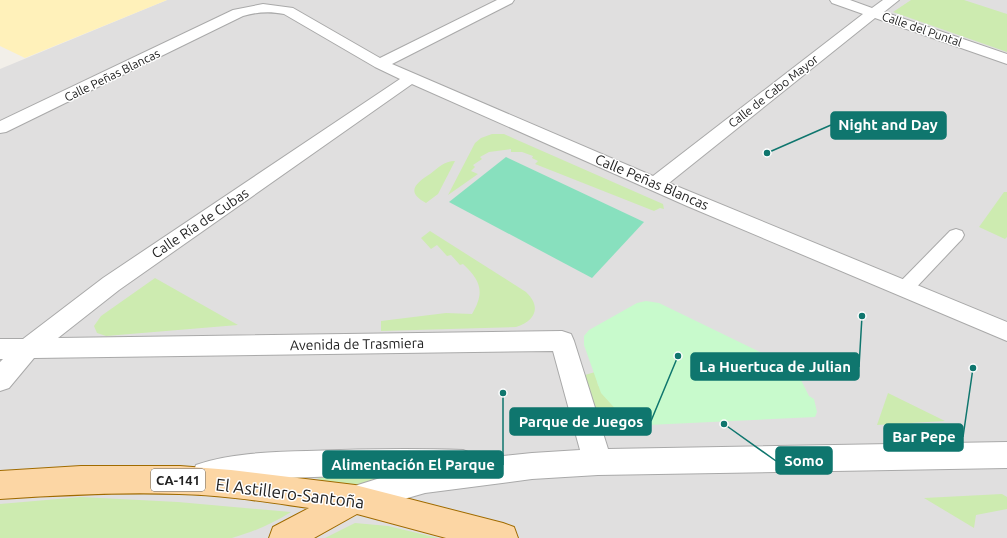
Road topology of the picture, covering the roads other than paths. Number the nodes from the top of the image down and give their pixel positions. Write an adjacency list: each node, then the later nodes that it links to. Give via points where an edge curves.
1 (507, 0): 6 (street)
2 (837, 0): 4 (street, Calle del Puntal)
3 (892, 0): 4 (street, Calle de Cabo Mayor)
4 (873, 13): 5 (street, Calle del Puntal); 9 (street, Calle de Cabo Mayor)
5 (1007, 59)
6 (380, 64): 7 (street, Calle Peñas Blancas); 8 (street, Calle Peñas Blancas, via 302,20 265,14 219,22)
7 (411, 78): 9 (street, Calle Peñas Blancas); 14 (street, Calle Ría de Cubas, via 110,284)
8 (2, 128)
9 (655, 184): 11 (street, Calle Peñas Blancas)
10 (956, 235): 11 (lane)
11 (904, 289): 12 (street, Calle Peñas Blancas)
12 (1007, 332)
13 (0, 349): 14 (street)
14 (26, 350): 15 (street, Calle Ría de Cubas); 17 (street, Avenida de Trasmiera, via 562,341)
15 (0, 380)
16 (1007, 455): 17 (street)
17 (598, 462): 18 (street)
18 (532, 466): 19 (street, via 395,461 262,466); 21 (street, via 425,479)
19 (180, 480): 20 (main road, El Astillero-Santoña / CA-141, via 81,480); 21 (main road, El Astillero-Santoña / CA-141)
20 (0, 484)
21 (355, 499): 22 (main road); 23 (main road, El Astillero-Santoña / CA-141)
22 (284, 538)
23 (503, 538)

